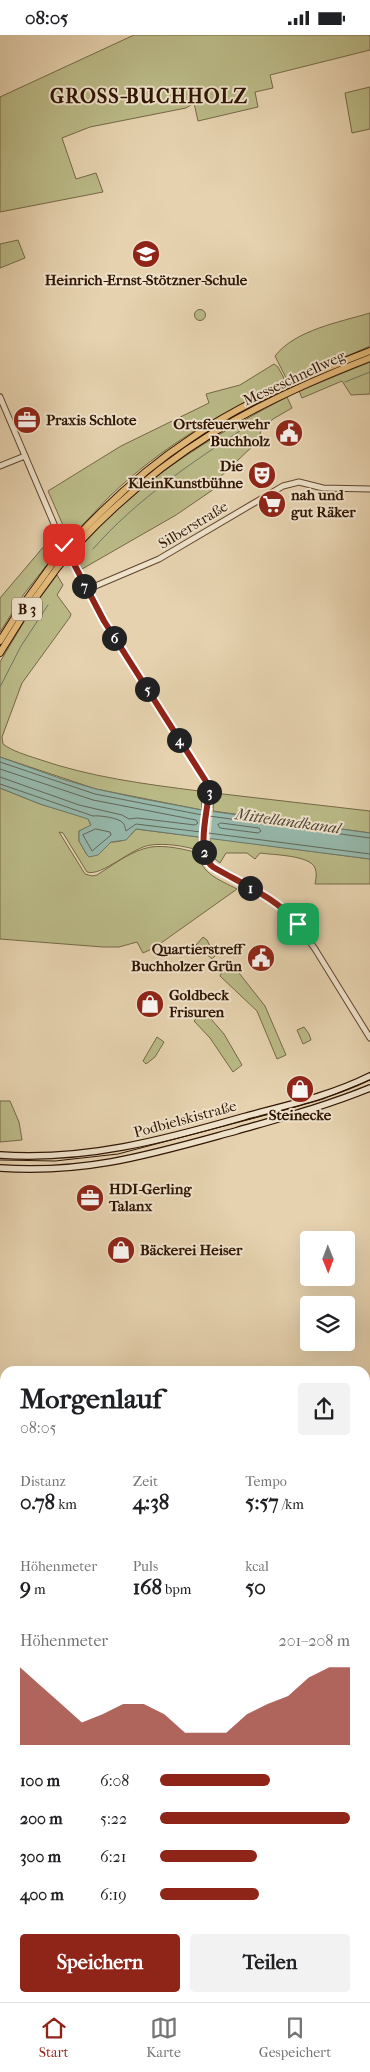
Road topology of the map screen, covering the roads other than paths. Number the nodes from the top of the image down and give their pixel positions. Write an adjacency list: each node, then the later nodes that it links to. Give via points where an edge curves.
1 (370, 351): 3 (highway, Messeschnellweg / B 3)
2 (370, 357): 3 (highway, Messeschnellweg / B 3)
3 (297, 384): 8 (highway, Messeschnellweg / B 3, bridge, via 211,432 157,470 75,542)
4 (0, 397): 5 (street)
5 (25, 456): 6 (street); 9 (street)
6 (0, 466)
7 (370, 489): 9 (street, Silberstraße, via 323,488 299,482 282,486 159,559)
8 (56, 565): 10 (highway, Messeschnellweg / B 3, via 22,606); 11 (highway, Messeschnellweg / B 3)
9 (86, 590): 12 (street, via 207,783 204,855 210,865 276,904 294,920)
10 (0, 641)
11 (0, 653)
12 (370, 1039)
13 (370, 1076): 15 (main road, Podbielskistraße, via 330,1094 147,1143 72,1155)
14 (370, 1088): 16 (main road, Podbielskistraße, via 306,1112 120,1162 63,1169)
15 (0, 1155)
16 (0, 1167)

